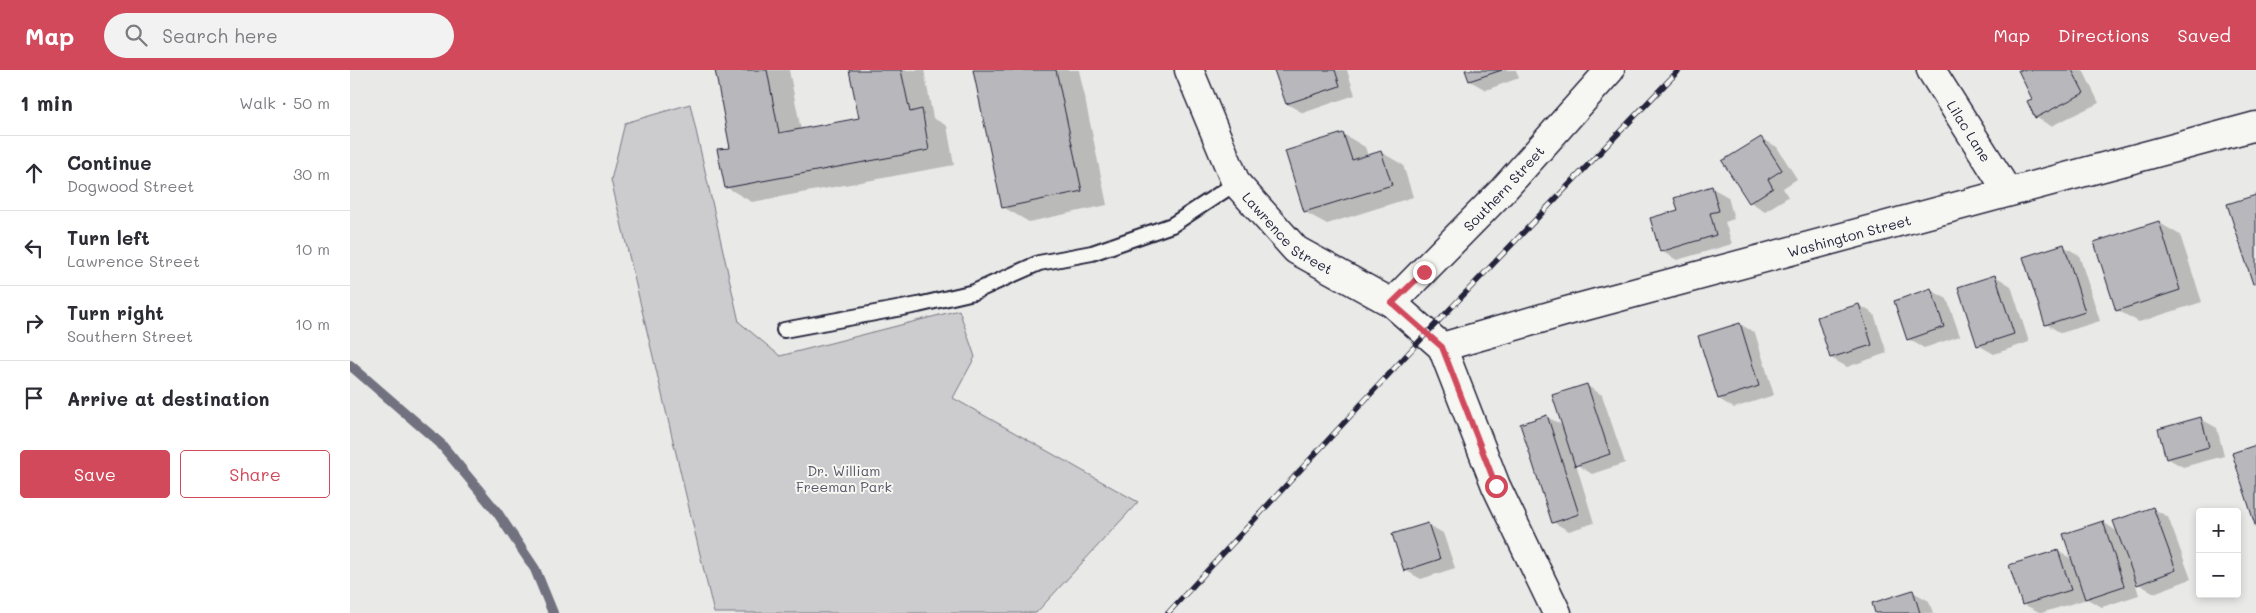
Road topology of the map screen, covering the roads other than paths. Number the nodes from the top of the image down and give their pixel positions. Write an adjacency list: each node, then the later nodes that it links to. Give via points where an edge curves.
1 (1189, 70): 5 (street, Lawrence Street)
2 (1610, 70): 7 (street, Southern Street, via 1503,190)
3 (1930, 70): 6 (street, Lilac Lane)
4 (2256, 126): 6 (street, Washington Street)
5 (1236, 183): 7 (street, Lawrence Street, via 1296,250); 8 (lane, via 1172,225 1092,253 1038,264 974,292)
6 (2008, 192): 9 (street, Washington Street)
7 (1392, 303): 9 (street, Lawrence Street)
8 (784, 330)
9 (1442, 347): 10 (street, via 1496,486)
10 (1557, 613)

